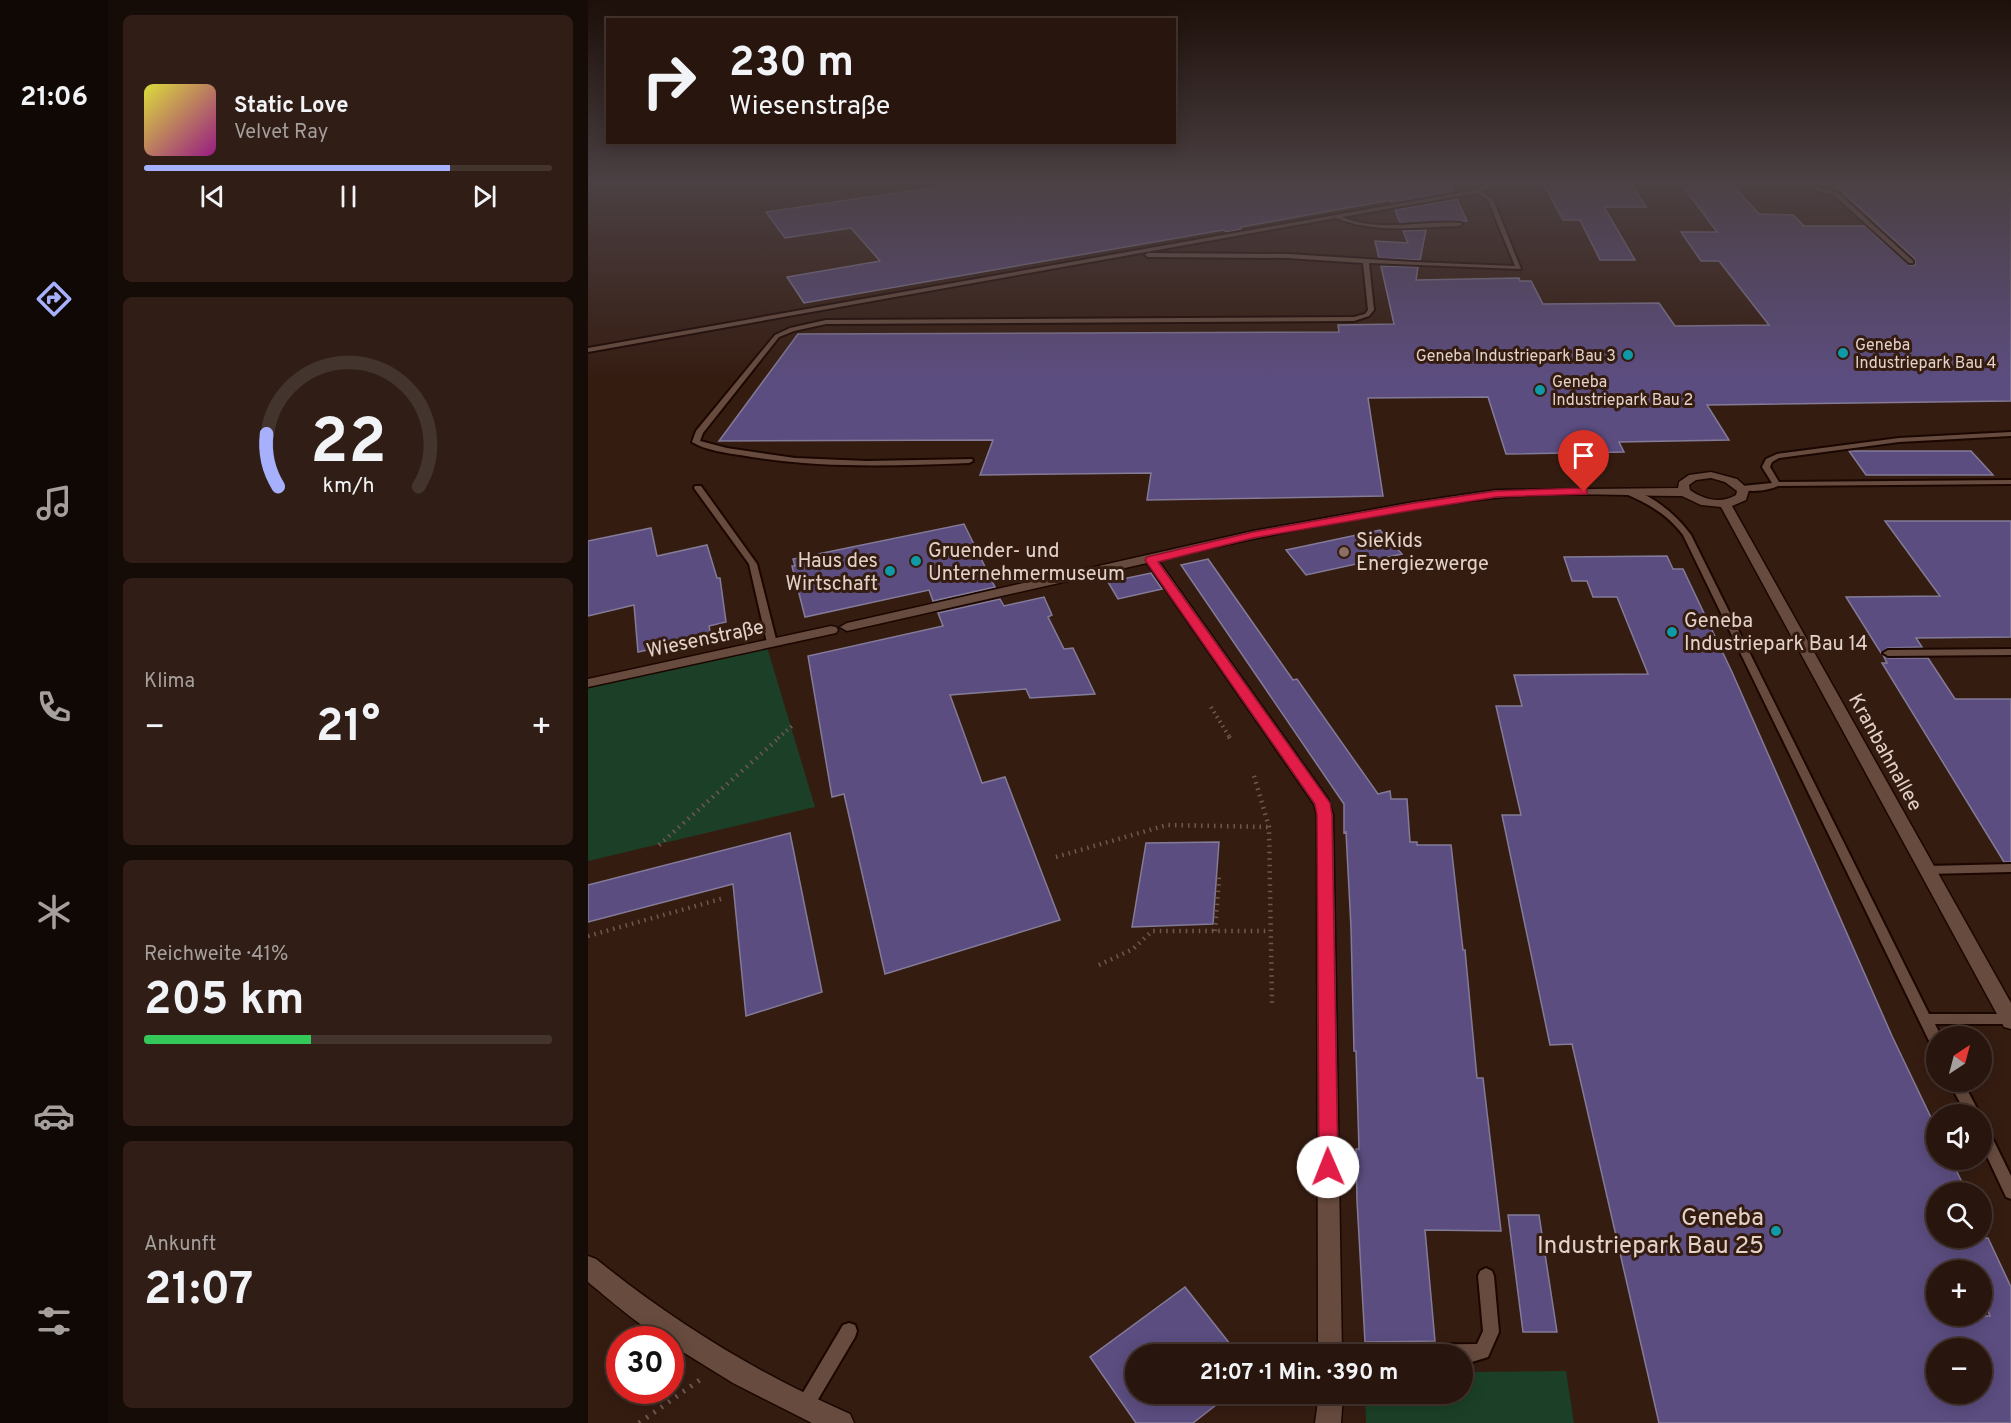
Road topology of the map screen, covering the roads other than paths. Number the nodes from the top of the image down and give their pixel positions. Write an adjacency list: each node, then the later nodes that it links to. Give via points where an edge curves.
1 (1163, 247): 5 (lane)
2 (1212, 247): 6 (lane)
3 (1511, 247): 7 (lane, via 1519,267)
4 (1895, 247): 8 (lane)
5 (1124, 255): 6 (lane); 9 (lane)
6 (1223, 255): 7 (lane)
7 (1366, 261): 11 (lane, via 1371,310 1368,315 1354,319 825,322 792,329 777,336 699,433 696,442 803,459 901,464)
8 (1911, 262)
9 (588, 350)
10 (2011, 434): 13 (lane, via 1899,440 1777,456 1768,460 1766,467)
11 (969, 461)
12 (2011, 482): 13 (lane)
13 (1777, 484): 15 (lane)
14 (698, 488): 22 (lane, via 753,564)
15 (1742, 488): 17 (street, via 1722,477 1701,475 1687,479 1683,484); 18 (street, via 1742,497)
16 (1629, 492): 17 (street); 19 (street, via 1484,496 1253,535); 28 (lane, via 1662,508 1687,535)
17 (1685, 492): 18 (street, via 1698,500)
18 (1725, 503): 27 (street, Kranbahnallee)
19 (1151, 560): 20 (street); 36 (street, via 1322,803)
20 (847, 627)
21 (831, 630): 22 (street, Wiesenstraße)
22 (772, 643): 25 (street, Wiesenstraße)
23 (2011, 652): 24 (lane)
24 (1888, 653)
25 (588, 683)
26 (2011, 868): 27 (lane)
27 (1928, 870): 29 (street, Kranbahnallee)
28 (1926, 1020): 29 (lane); 30 (lane)
29 (2011, 1020)
30 (1929, 1026)
31 (1992, 1153): 32 (lane)
32 (2011, 1192)
33 (588, 1267): 39 (street, via 663,1326)
34 (1486, 1276): 37 (lane, via 1491,1332 1482,1351)
35 (849, 1332): 39 (lane)
36 (1330, 1344)
37 (1473, 1353)
38 (1330, 1404): 41 (street)
39 (804, 1407): 40 (street)
40 (842, 1423)
41 (1328, 1423)

